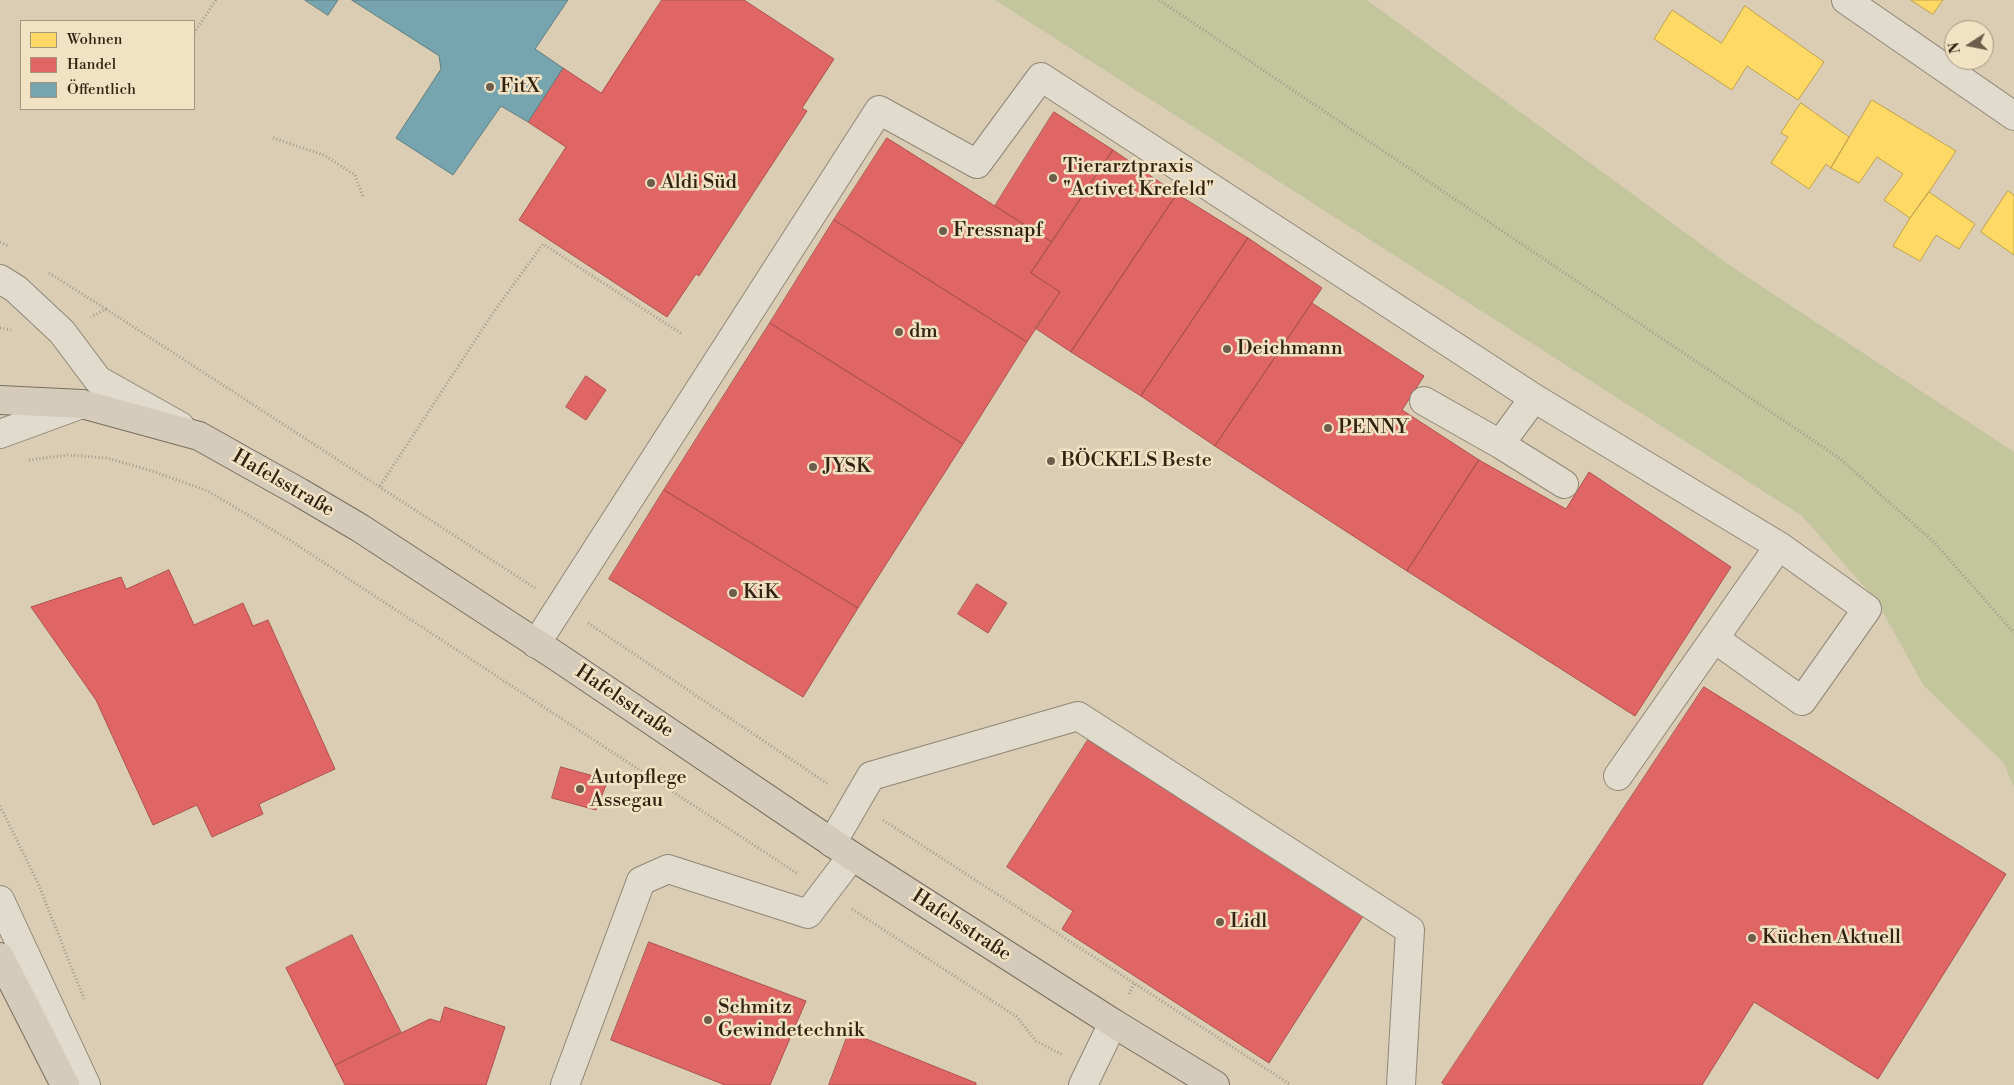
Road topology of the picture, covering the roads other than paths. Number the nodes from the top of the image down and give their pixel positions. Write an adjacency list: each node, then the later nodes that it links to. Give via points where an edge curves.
1 (1846, 0): 2 (street)
2 (2014, 116)
3 (0, 279): 9 (street, via 16,289 62,332 98,380)
4 (1534, 398): 10 (street); 12 (street); 14 (street, via 1041,77 977,164 879,110)
5 (0, 400): 7 (main road, Hafelsstraße)
6 (1424, 400): 10 (street)
7 (82, 404): 8 (street); 9 (main road, Hafelsstraße)
8 (0, 434)
9 (198, 436): 14 (main road, Hafelsstraße, via 360,528)
10 (1500, 444): 11 (street)
11 (1564, 484)
12 (1779, 546): 13 (street); 13 (street, via 1867,609 1802,701)
13 (1715, 639): 15 (street)
14 (536, 644): 16 (main road, Hafelsstraße)
15 (1618, 776)
16 (842, 849): 19 (main road, Hafelsstraße); 23 (street, via 825,891 808,914 668,869 641,881); 25 (street, via 855,802 871,776 1078,716 1410,930)
17 (0, 900): 22 (street)
18 (0, 958): 21 (main road)
19 (1113, 1023): 20 (street); 24 (main road, Hafelsstraße)
20 (1087, 1077)
21 (65, 1085)
22 (86, 1085)
23 (565, 1085)
24 (1216, 1085)
25 (1401, 1085)

